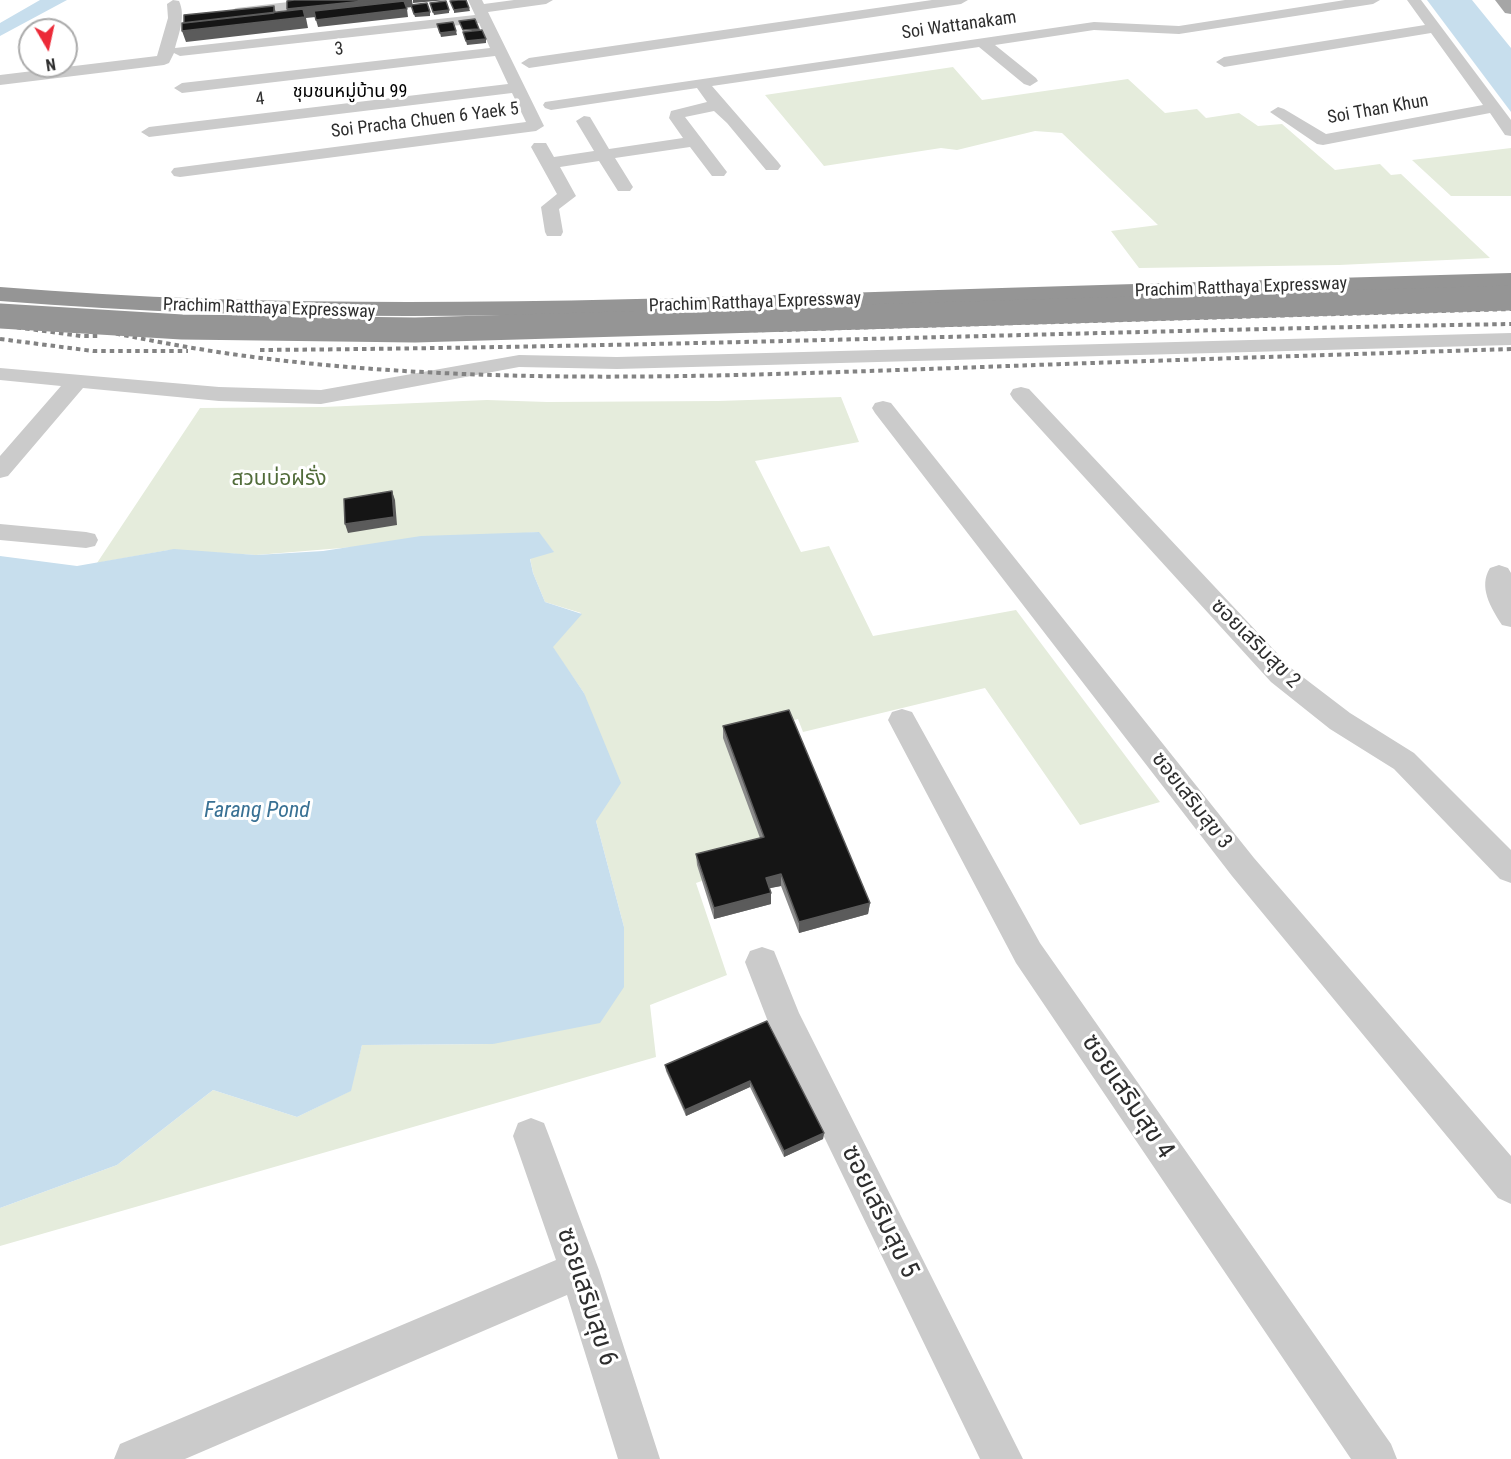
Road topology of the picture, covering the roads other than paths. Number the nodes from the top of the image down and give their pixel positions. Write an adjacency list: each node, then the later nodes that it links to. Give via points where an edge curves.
1 (345, 0): 10 (street)
2 (546, 0): 7 (street)
3 (954, 0): 14 (street)
4 (1373, 0): 12 (street, Soi Wattanakam)
5 (1414, 0): 13 (street)
6 (1503, 0): 8 (main road)
7 (479, 9): 17 (street); 18 (street, Soi Pracha Chuen 6 Yaek 5)
8 (1511, 9)
9 (178, 13): 21 (street, via 164,60)
10 (219, 13)
11 (734, 18): 14 (street)
12 (1202, 26): 13 (street, via 1225,50); 16 (street, Soi Wattanakam, via 1160,31 1116,24)
13 (1434, 28): 28 (street)
14 (747, 32): 19 (street)
15 (571, 41): 19 (street, via 564,44)
16 (982, 42): 22 (street); 23 (street, Soi Wattanakam)
17 (180, 51)
18 (500, 51): 24 (street, 3); 25 (street, Soi Pracha Chuen 6 Yaek 5)
19 (571, 58): 20 (street)
20 (529, 63)
21 (0, 80)
22 (1030, 81)
23 (702, 84): 26 (street, Soi Wattanakam); 27 (street)
24 (182, 88)
25 (518, 88): 32 (street, 4); 38 (street, Soi Pracha Chuen 6 Yaek 5, via 536,124 533,127)
26 (551, 105)
27 (717, 105): 34 (street, via 677,114); 37 (street)
28 (1492, 108): 29 (street, Soi Than Khun, via 1323,140); 31 (street)
29 (1278, 112)
30 (584, 122): 35 (street)
31 (1511, 131)
32 (149, 132)
33 (537, 141): 36 (street)
34 (694, 141): 35 (street); 39 (street)
35 (604, 155): 36 (street); 40 (street)
36 (549, 164): 41 (street, via 567,196 550,207)
37 (772, 166)
38 (180, 172)
39 (718, 172)
40 (624, 187)
41 (554, 232)
42 (1511, 280): 43 (highway, Prachim Ratthaya Expressway, via 382,312 188,308)
43 (0, 294)
44 (1511, 298): 45 (highway, Prachim Ratthaya Expressway, bridge, via 415,330 182,327)
45 (0, 316)
46 (1511, 339): 48 (street, via 617,363 519,361 321,397 219,394)
47 (0, 374): 48 (street)
48 (77, 381): 51 (street)
49 (1021, 394): 57 (street, ซอยเสริมสุข 2, via 1281,675 1340,721 1404,761)
50 (883, 408): 60 (street, ซอยเสริมสุข 3, via 1243,867)
51 (0, 471)
52 (0, 532): 53 (street)
53 (86, 540)
54 (1499, 574): 55 (street, via 1500,602)
55 (1511, 618)
56 (902, 720): 65 (street, ซอยเสริมสุข 4, via 1028,953)
57 (1511, 870)
58 (762, 962): 64 (street, ซอยเสริมสุข 5, via 784,1019)
59 (531, 1136): 61 (street, ซอยเสริมสุข 6)
60 (1511, 1185)
61 (579, 1270): 62 (street); 63 (street, ซอยเสริมสุข 6)
62 (135, 1459)
63 (639, 1459)
64 (1002, 1459)
65 (1376, 1459)

